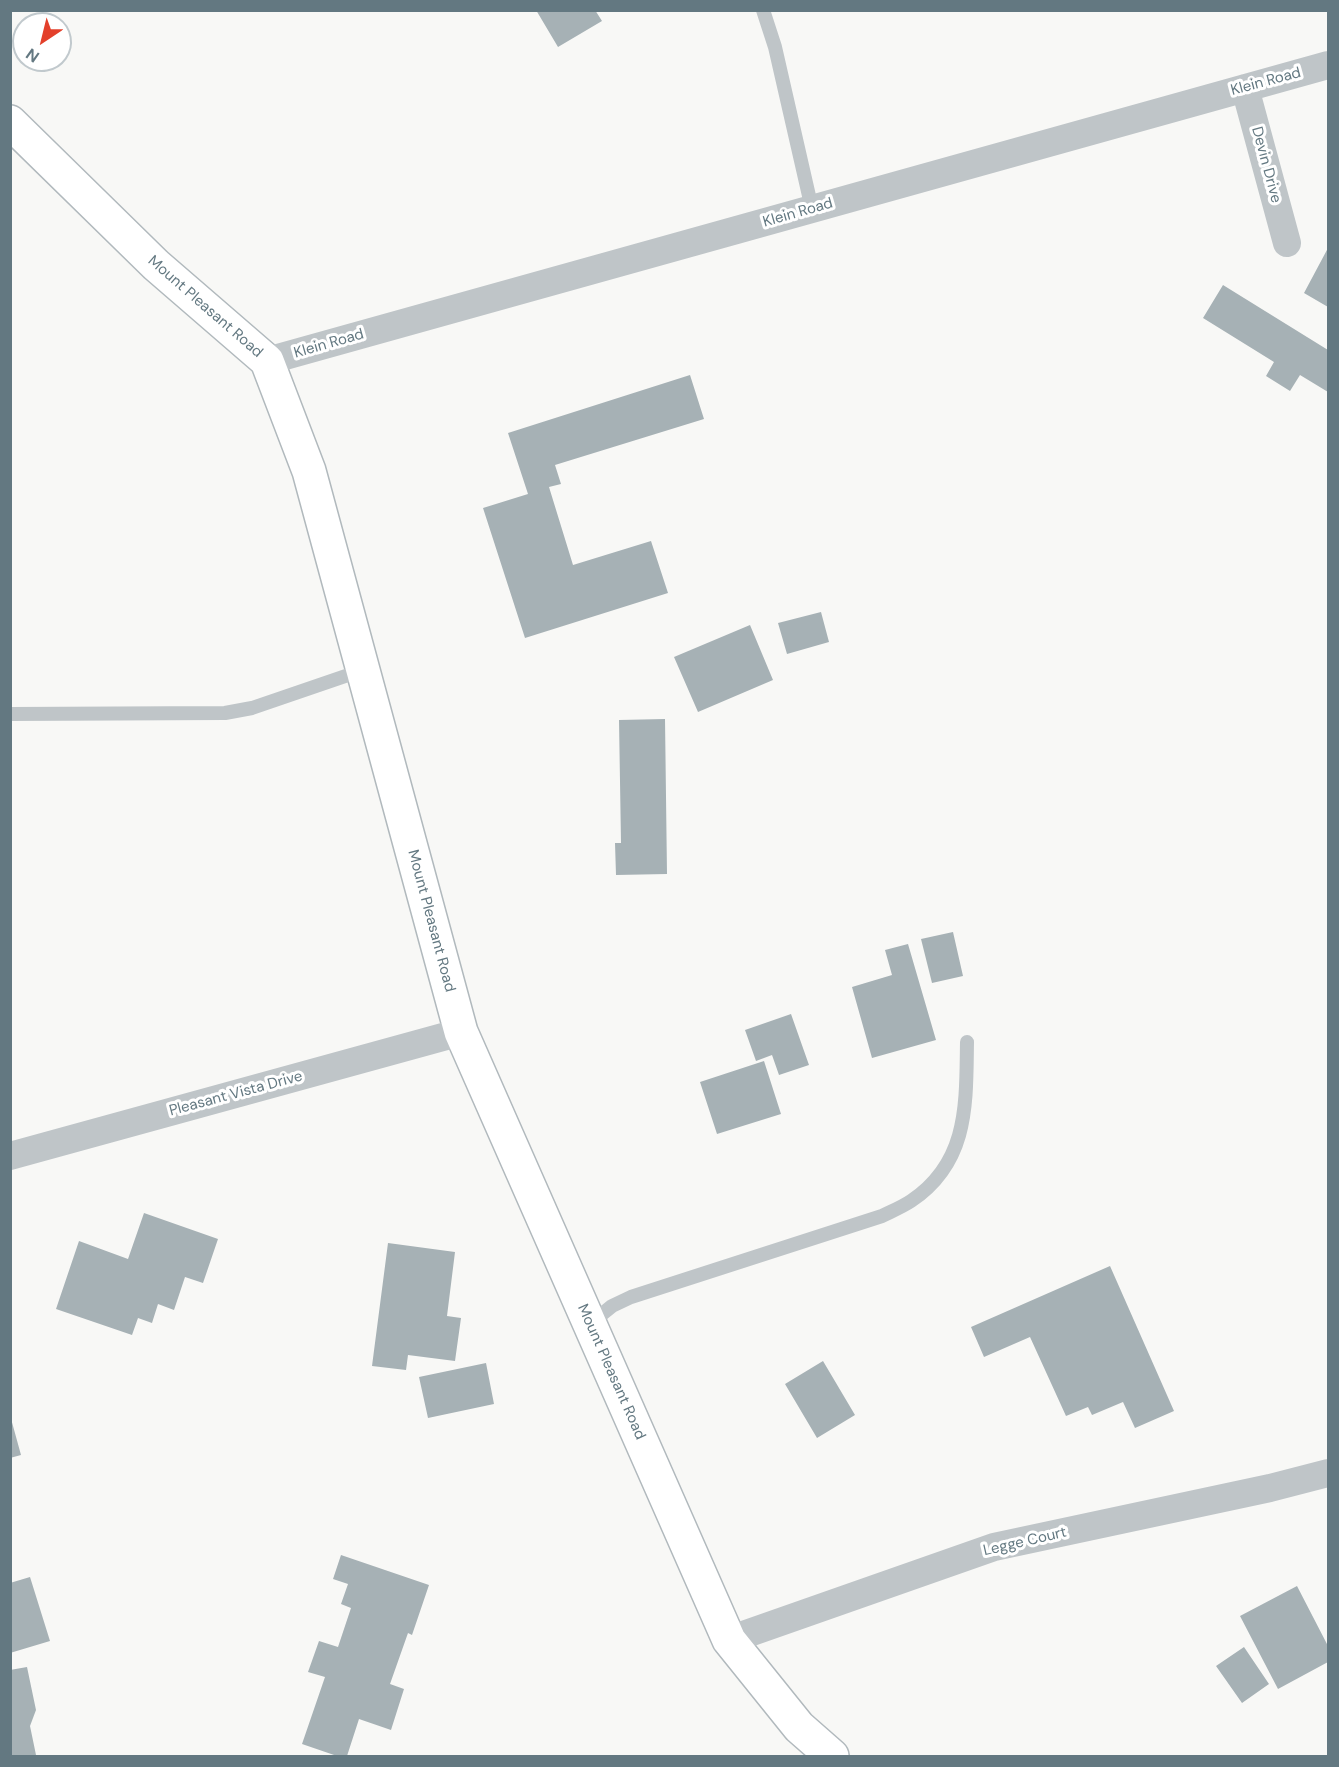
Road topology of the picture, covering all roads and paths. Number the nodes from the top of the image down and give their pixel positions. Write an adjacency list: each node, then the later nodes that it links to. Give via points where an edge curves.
1 (763, 10): 5 (lane)
2 (1329, 65): 3 (street, Klein Road)
3 (1245, 88): 5 (street, Klein Road); 6 (street, Devin Drive)
4 (10, 122): 7 (street, Mount Pleasant Road, via 156,265)
5 (812, 209): 7 (street, Klein Road)
6 (1287, 243)
7 (267, 361): 8 (street, Mount Pleasant Road, via 309,471)
8 (363, 670): 9 (lane, via 252,708 225,713); 10 (street, Mount Pleasant Road)
9 (10, 714)
10 (461, 1032): 12 (street, Pleasant Vista Drive); 13 (street, Mount Pleasant Road)
11 (968, 1042): 13 (lane, via 966,1105 959,1140 949,1162 911,1201 882,1216 631,1298 612,1306)
12 (10, 1156)
13 (589, 1324): 15 (street, Mount Pleasant Road)
14 (1329, 1473): 15 (street, Legge Court, via 994,1547)
15 (729, 1640): 16 (street, Mount Pleasant Road, via 799,1727)
16 (832, 1756)

